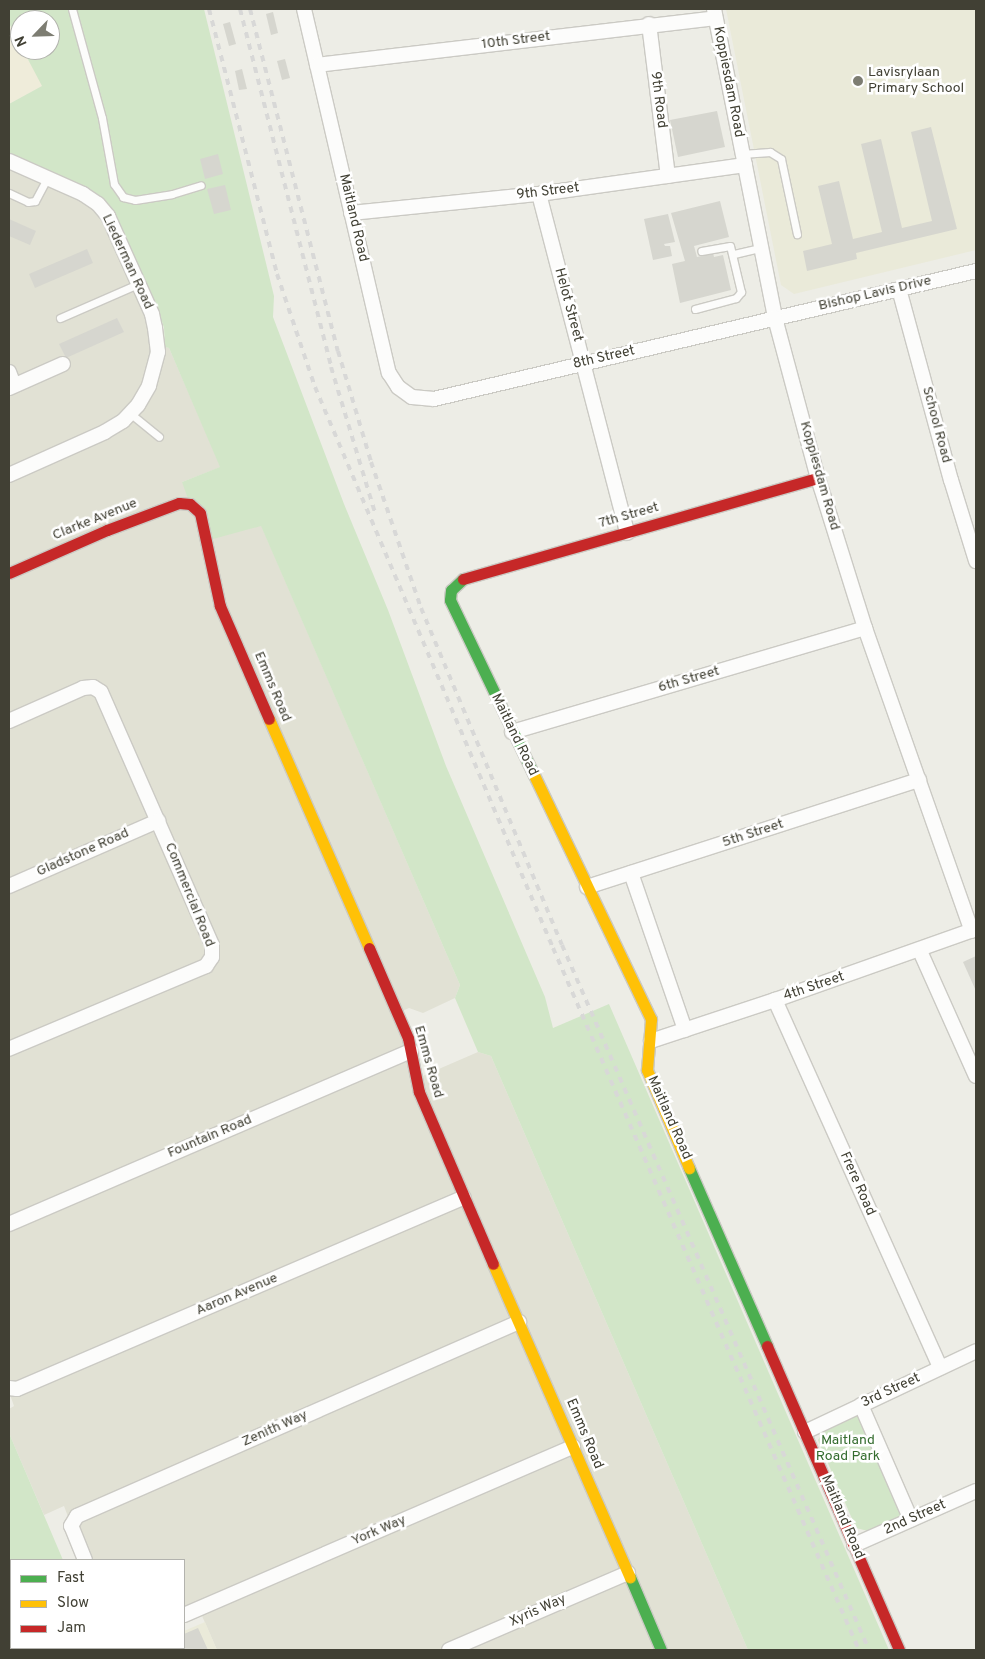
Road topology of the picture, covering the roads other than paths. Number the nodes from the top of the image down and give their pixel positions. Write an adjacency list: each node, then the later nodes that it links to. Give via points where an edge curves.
1 (72, 9): 10 (lane, via 102,118 114,184 123,197 135,200)
2 (304, 9): 5 (street, Maitland Road)
3 (715, 13): 4 (street, 10th Street); 6 (street, Koppiesdam Road)
4 (648, 24): 5 (street, 10th Street); 8 (street, 9th Road)
5 (317, 65): 13 (street, Maitland Road)
6 (744, 160): 8 (street, 9th Street); 14 (lane, via 770,152 781,159); 15 (street, Koppiesdam Road)
7 (9, 161): 9 (street, Liederman Road)
8 (668, 176): 12 (street, 9th Street)
9 (47, 178): 11 (lane, via 35,201 28,202); 19 (street, Liederman Road, via 98,204 108,216)
10 (201, 185)
11 (9, 193)
12 (539, 194): 13 (street, 9th Street); 24 (street, Helot Street)
13 (352, 213): 27 (street, Maitland Road, via 393,381 412,397)
14 (797, 234)
15 (761, 248): 17 (lane); 23 (street, Koppiesdam Road)
16 (701, 251): 17 (lane, via 729,245)
17 (734, 254): 21 (lane, via 740,295)
18 (976, 271): 20 (street, Bishop Lavis Drive)
19 (138, 284): 22 (lane); 28 (street, Liederman Road, via 154,320 158,352 150,386)
20 (899, 289): 23 (street, Bishop Lavis Drive); 34 (street, School Road)
21 (695, 309)
22 (60, 318)
23 (775, 318): 24 (street, 8th Street); 31 (street, Koppiesdam Road)
24 (583, 363): 27 (street, 8th Street); 33 (street, Helot Street)
25 (63, 364): 26 (street)
26 (11, 382)
27 (434, 398)
28 (131, 414): 29 (lane); 30 (street, Liederman Road, via 105,432)
29 (158, 437)
30 (9, 475)
31 (818, 478): 33 (street, 7th Street); 37 (street, Koppiesdam Road)
32 (194, 506): 35 (street, Clarke Avenue, via 174,505 107,530); 51 (street, Emms Road, via 202,518 220,606)
33 (627, 533): 36 (street, 7th Street, via 461,580)
34 (976, 560)
35 (9, 574)
36 (451, 590): 39 (street, Maitland Road, via 451,605)
37 (865, 628): 39 (street, 6th Street); 40 (street, Koppiesdam Road)
38 (9, 721): 41 (street, Commercial Road, via 83,688 93,687 101,692)
39 (512, 732): 44 (street, Maitland Road)
40 (919, 780): 42 (street, 5th Street); 45 (street, Koppiesdam Road)
41 (158, 821): 43 (street, Gladstone Road); 50 (street, Commercial Road, via 212,945 212,957 206,966)
42 (631, 873): 44 (street, 5th Street); 48 (street)
43 (9, 886)
44 (587, 887): 49 (street, Maitland Road, via 651,1019)
45 (974, 930): 46 (street, 4th Street)
46 (920, 950): 47 (street, 4th Street); 52 (street, via 970,1052)
47 (775, 1000): 48 (street, 4th Street); 57 (street, Frere Road)
48 (685, 1030): 49 (street, 4th Street)
49 (651, 1041): 60 (street, Maitland Road, via 646,1057 647,1070)
50 (9, 1048)
51 (411, 1051): 53 (street, Emms Road, via 419,1092); 54 (street, Fountain Road)
52 (976, 1076)
53 (464, 1197): 55 (street, Emms Road); 58 (street, Aaron Avenue, via 18,1389)
54 (9, 1224)
55 (519, 1322): 61 (street, Emms Road); 65 (street, Zenith Way, via 77,1516 70,1526)
56 (976, 1351): 57 (street, 3rd Street)
57 (940, 1368): 59 (street, 3rd Street)
58 (9, 1388)
59 (862, 1405): 60 (street, 3rd Street); 63 (street)
60 (805, 1432): 64 (street, Maitland Road)
61 (573, 1448): 66 (street, Emms Road); 67 (street, York Way)
62 (976, 1491): 63 (street, 2nd Street)
63 (911, 1520): 64 (street, 2nd Street)
64 (854, 1545): 70 (street, Maitland Road)
65 (85, 1559)
66 (628, 1573): 68 (street, Xyris Way); 69 (street, Emms Road)
67 (185, 1615)
68 (449, 1650)
69 (661, 1650)
70 (899, 1650)

